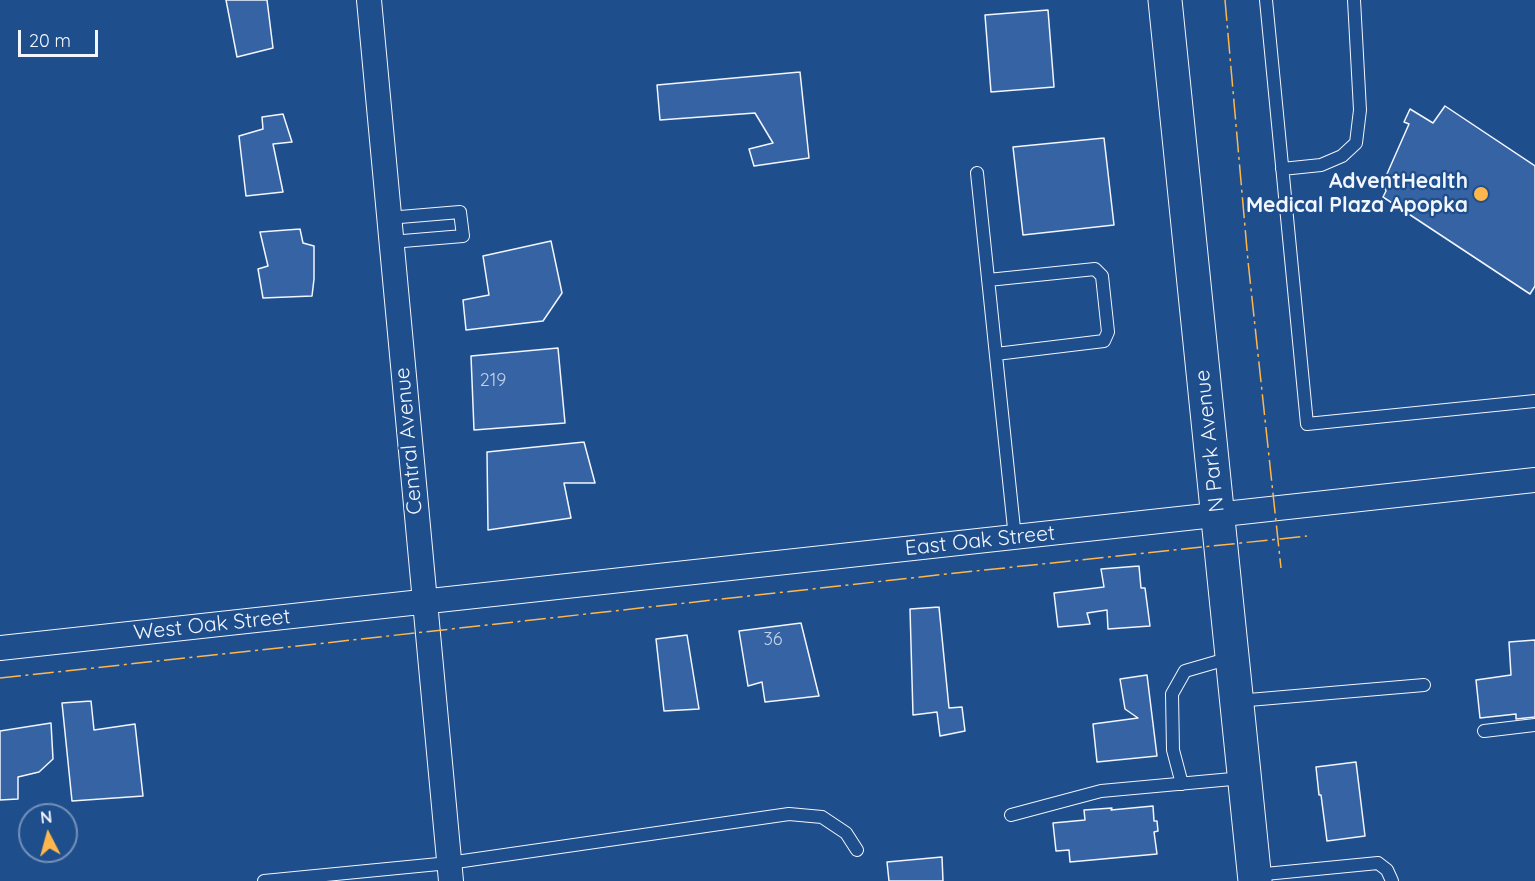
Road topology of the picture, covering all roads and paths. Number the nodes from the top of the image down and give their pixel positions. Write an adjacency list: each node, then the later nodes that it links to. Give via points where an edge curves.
1 (369, 0): 7 (street, Central Avenue)
2 (1165, 0): 13 (main road, N Park Avenue)
3 (1266, 0): 5 (lane)
4 (1354, 0): 5 (lane, via 1360,110 1356,143 1342,156 1321,165)
5 (1282, 170): 11 (lane, via 1307,424)
6 (977, 173): 9 (lane)
7 (388, 218): 8 (street, Central Avenue); 8 (lane, via 460,212 463,236)
8 (391, 242): 15 (street, Central Avenue)
9 (988, 280): 10 (lane); 10 (lane, via 1095,269 1102,276 1108,332 1104,341)
10 (996, 354): 14 (lane)
11 (1535, 401)
12 (1535, 480): 13 (street, East Oak Street)
13 (1217, 515): 14 (street, East Oak Street); 17 (main road, N Park Avenue)
14 (1015, 538): 15 (street, East Oak Street)
15 (424, 602): 16 (street, West Oak Street); 26 (street, Central Avenue)
16 (0, 648)
17 (1232, 657): 19 (main road, N Park Avenue); 23 (lane, via 1185,671 1172,694 1173,750)
18 (1424, 685): 19 (lane)
19 (1236, 701): 22 (main road, N Park Avenue)
20 (1535, 726): 21 (lane)
21 (1484, 731)
22 (1244, 778): 23 (lane); 27 (main road, N Park Avenue)
23 (1182, 784): 24 (lane, via 1101,791)
24 (1011, 815)
25 (857, 850): 26 (lane, via 846,832 822,817 789,814)
26 (450, 872): 28 (lane)
27 (1254, 878): 29 (lane, via 1378,863)
28 (264, 881)
29 (1392, 881)

